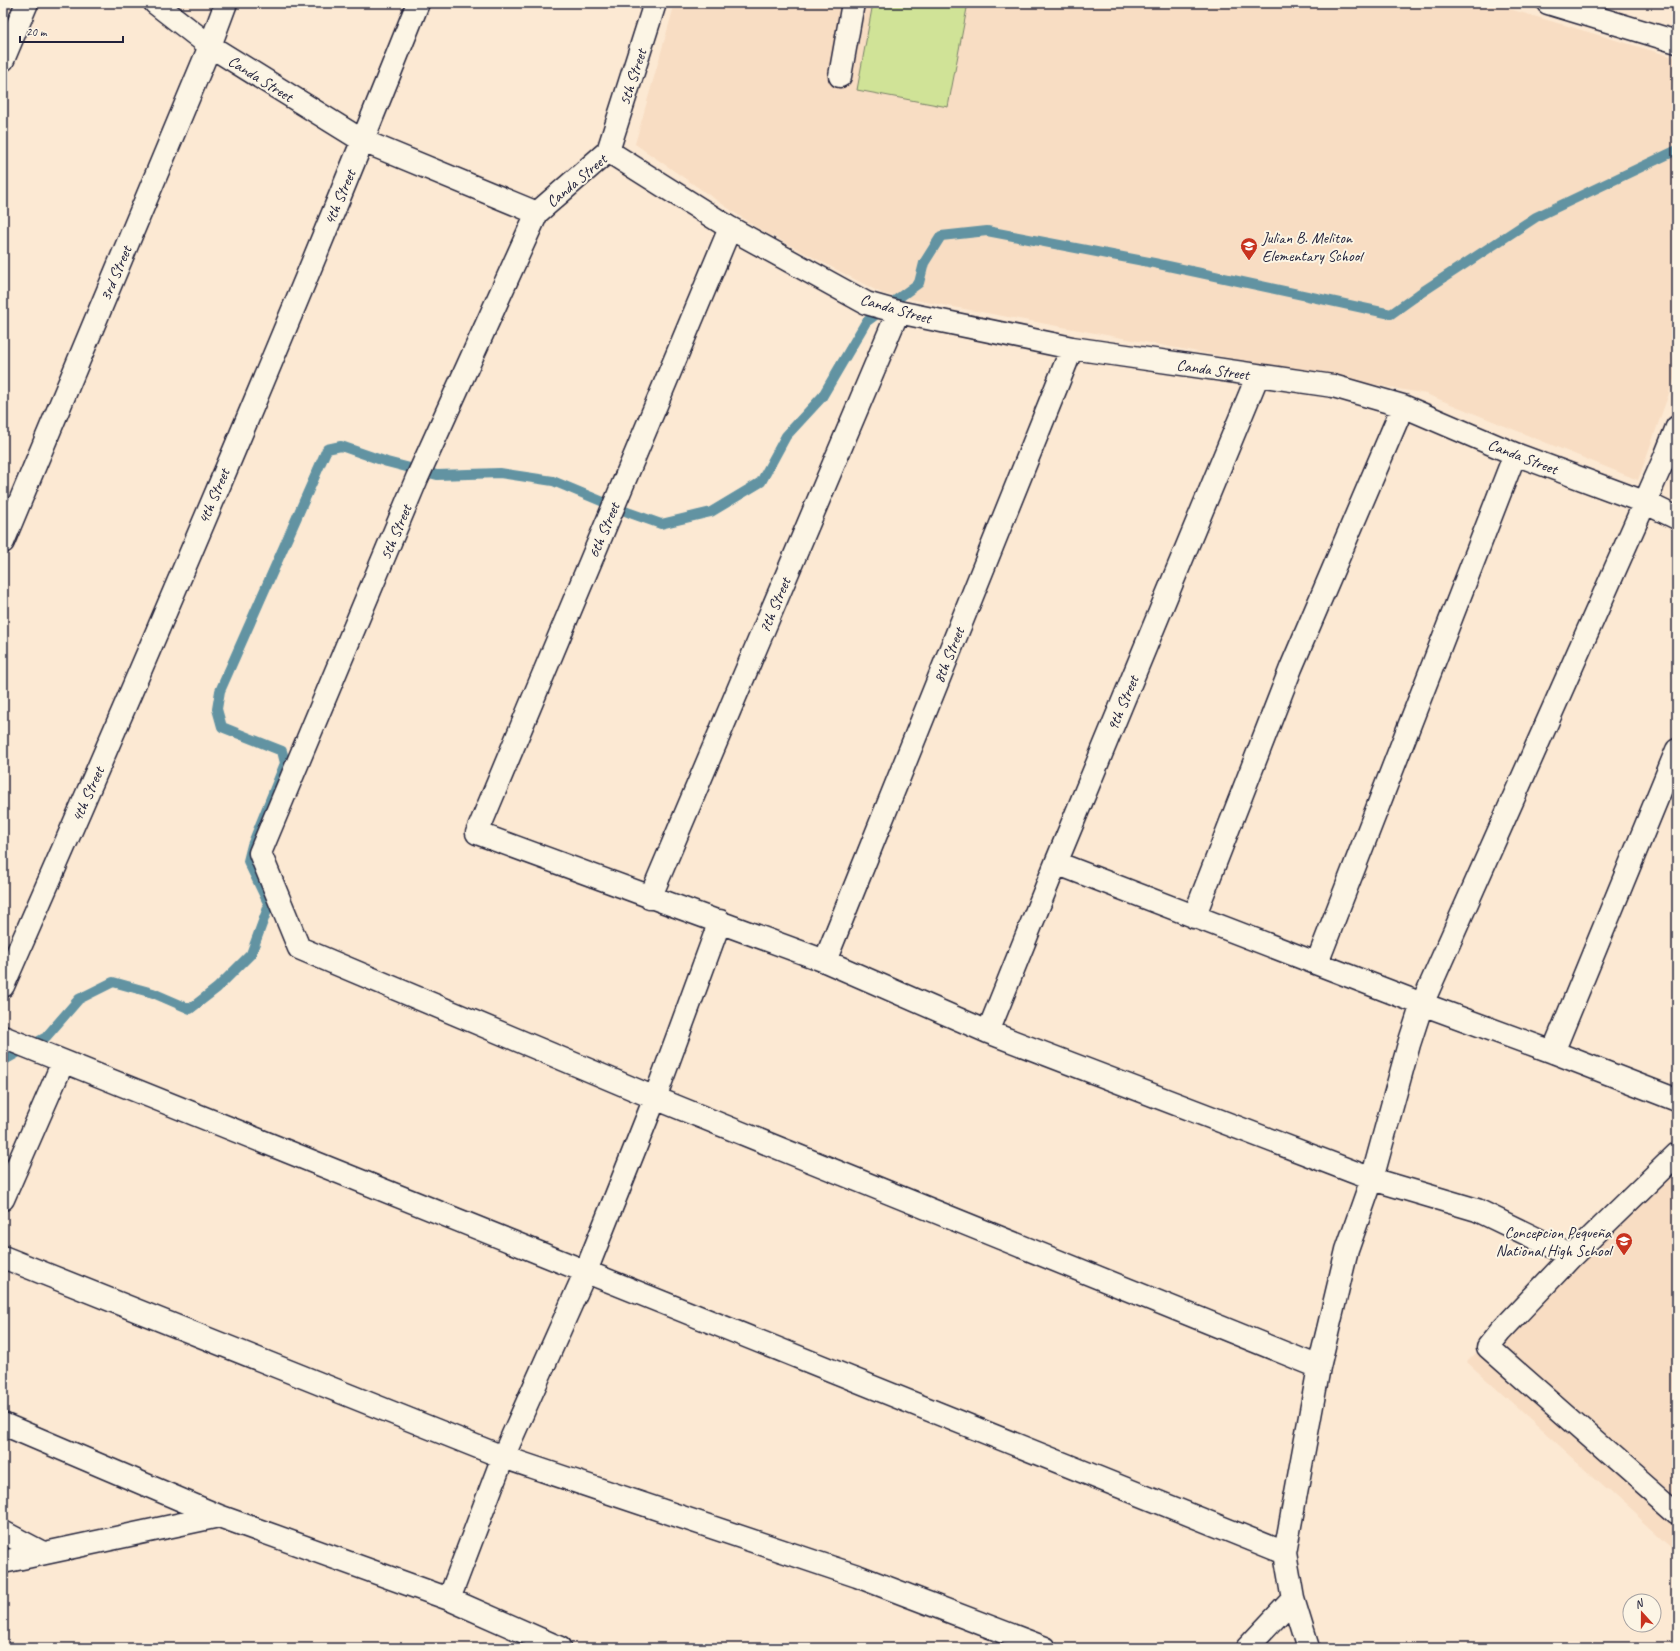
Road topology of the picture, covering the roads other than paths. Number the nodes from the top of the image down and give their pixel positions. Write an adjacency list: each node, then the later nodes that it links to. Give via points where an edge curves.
1 (27, 3): 10 (street)
2 (155, 3): 9 (street, Canda Street)
3 (226, 3): 9 (street, 3rd Street)
4 (418, 3): 12 (street, 4th Street)
5 (655, 3): 13 (street, 5th Street)
6 (853, 3): 11 (street)
7 (1548, 3): 8 (street)
8 (1677, 42)
9 (210, 46): 12 (street, Canda Street); 24 (street, 3rd Street)
10 (3, 60)
11 (840, 76)
12 (363, 141): 14 (street, Canda Street); 32 (street, 4th Street, via 109,745)
13 (608, 151): 14 (street, Canda Street); 15 (street, Canda Street)
14 (537, 213): 38 (street, 5th Street, via 421,470 260,853 299,948)
15 (730, 228): 16 (street, Canda Street, via 866,303); 27 (street, 6th Street, via 477,833)
16 (894, 311): 17 (street, Canda Street); 27 (street, 7th Street)
17 (1072, 348): 18 (street, Canda Street); 30 (street, 8th Street)
18 (1258, 375): 19 (street, Canda Street, via 1333,386); 26 (street, 9th Street)
19 (1403, 406): 21 (street, Canda Street); 28 (street, via 1291,668)
20 (1677, 427): 22 (street)
21 (1515, 454): 22 (street, Canda Street); 31 (street)
22 (1644, 502): 23 (street, Canda Street); 33 (street)
23 (1677, 518)
24 (3, 542)
25 (1677, 750): 36 (street)
26 (1056, 864): 28 (street); 34 (street, 9th Street)
27 (650, 898): 29 (street)
28 (1194, 917): 31 (street)
29 (720, 921): 30 (street); 38 (street)
30 (825, 961): 34 (street)
31 (1317, 963): 33 (street)
32 (3, 986)
33 (1422, 1004): 36 (street); 41 (street)
34 (988, 1032): 41 (street)
35 (7, 1039): 37 (street)
36 (1553, 1052): 39 (street)
37 (62, 1062): 42 (street); 45 (street)
38 (655, 1098): 45 (street); 46 (street)
39 (1677, 1098)
40 (1677, 1154): 44 (street)
41 (1372, 1179): 44 (street, via 1477,1210); 46 (street, via 1347,1250)
42 (3, 1199)
43 (3, 1256): 48 (street)
44 (1572, 1256): 49 (street, via 1488,1347)
45 (586, 1271): 48 (street); 53 (street)
46 (1319, 1367): 53 (street)
47 (3, 1424): 50 (street)
48 (503, 1457): 55 (street); 58 (street, via 857,1576)
49 (1677, 1513)
50 (219, 1516): 52 (street); 55 (street)
51 (3, 1532): 52 (street)
52 (43, 1553): 54 (street)
53 (1285, 1553): 56 (street)
54 (3, 1562)
55 (449, 1599): 57 (street)
56 (1293, 1599): 59 (street); 60 (street)
57 (560, 1648)
58 (1045, 1648)
59 (1247, 1648)
60 (1308, 1648)

